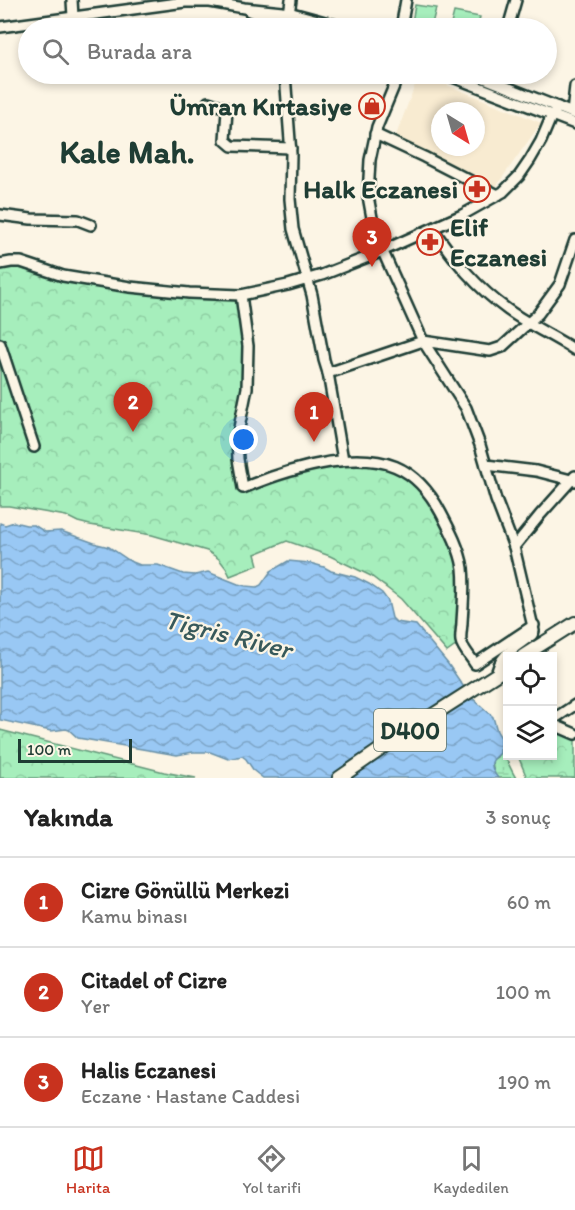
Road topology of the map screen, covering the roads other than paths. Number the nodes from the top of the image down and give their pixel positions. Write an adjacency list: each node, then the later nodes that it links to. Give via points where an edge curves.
1 (72, 0): 5 (street)
2 (291, 0): 8 (street)
3 (406, 0): 9 (street)
4 (516, 0): 10 (street)
5 (73, 17): 6 (street); 7 (street, via 210,2)
6 (66, 18)
7 (278, 18)
8 (288, 18)
9 (402, 18)
10 (511, 18)
11 (18, 25): 12 (street)
12 (0, 27)
13 (286, 84): 25 (street)
14 (395, 84): 24 (street)
15 (472, 84): 19 (street)
16 (490, 84): 19 (street)
17 (505, 84): 21 (street)
18 (575, 86): 22 (street)
19 (488, 90): 21 (street)
20 (208, 102): 25 (street, via 227,110 225,140 232,146)
21 (555, 111): 22 (street); 23 (street); 26 (street, via 530,160)
22 (574, 113)
23 (575, 124)
24 (375, 134): 26 (street); 31 (street, via 368,196)
25 (291, 148): 34 (street, via 293,229)
26 (498, 195): 29 (street)
27 (0, 215): 28 (street, via 78,220)
28 (90, 225)
29 (433, 229): 31 (street); 36 (street, via 459,266 479,286)
30 (575, 240): 32 (street)
31 (381, 251): 34 (street); 37 (street)
32 (572, 258): 36 (street, via 560,284)
33 (0, 264): 35 (street, via 21,262 63,276 130,287)
34 (307, 279): 35 (street); 40 (street)
35 (242, 295): 42 (street, via 248,346 247,388 237,438 243,488 293,469)
36 (529, 323): 37 (street, via 502,347 490,351); 39 (street)
37 (423, 341): 40 (street); 43 (street, via 466,408)
38 (0, 344): 41 (street)
39 (575, 350)
40 (328, 373): 42 (street)
41 (34, 447)
42 (343, 460): 47 (street, via 365,459 397,467 420,484 438,506 460,556 464,578 461,642 475,664)
43 (486, 465): 44 (street); 45 (street)
44 (574, 479): 45 (street)
45 (514, 547): 47 (street)
46 (575, 623): 48 (main road)
47 (534, 625): 49 (street, via 532,635 503,657 498,666)
48 (531, 652)
49 (502, 670): 54 (main road, D400)
50 (575, 705): 51 (street)
51 (557, 717)
52 (557, 726): 53 (street)
53 (575, 734)
54 (339, 778)

